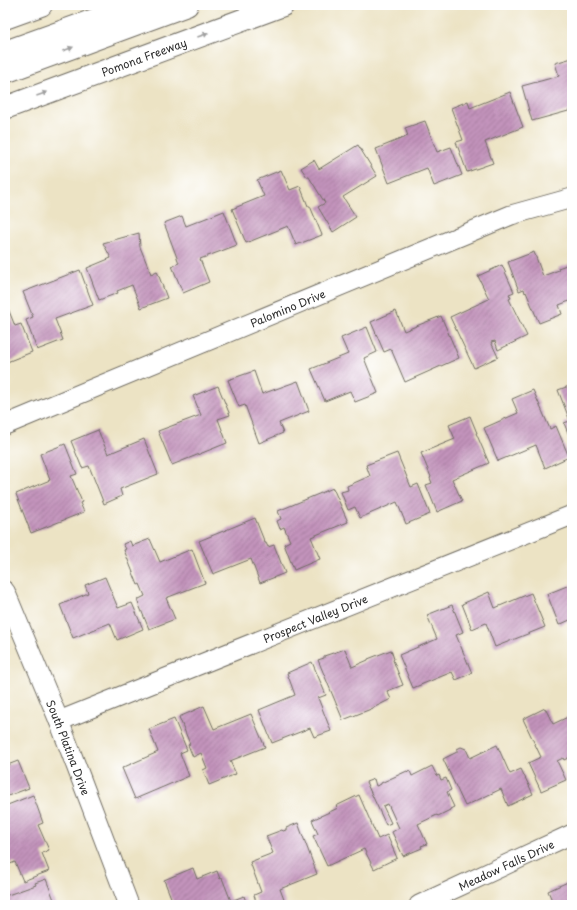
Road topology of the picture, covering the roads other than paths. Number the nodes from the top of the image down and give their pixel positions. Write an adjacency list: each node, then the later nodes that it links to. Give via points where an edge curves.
1 (41, 5): 5 (highway)
2 (136, 5): 6 (highway)
3 (187, 5): 7 (highway, one-way to 3)
4 (283, 5): 8 (highway, Pomona Freeway, one-way to 4)
5 (5, 18)
6 (5, 52)
7 (5, 72)
8 (5, 108)
9 (572, 198): 10 (street, Palomino Drive, via 511,215)
10 (5, 425)
11 (572, 515): 13 (street, Prospect Valley Drive)
12 (5, 591): 13 (street, South Platina Drive)
13 (59, 722): 15 (street, South Platina Drive)
14 (572, 834): 16 (street, Meadow Falls Drive)
15 (129, 905)
16 (419, 905)

